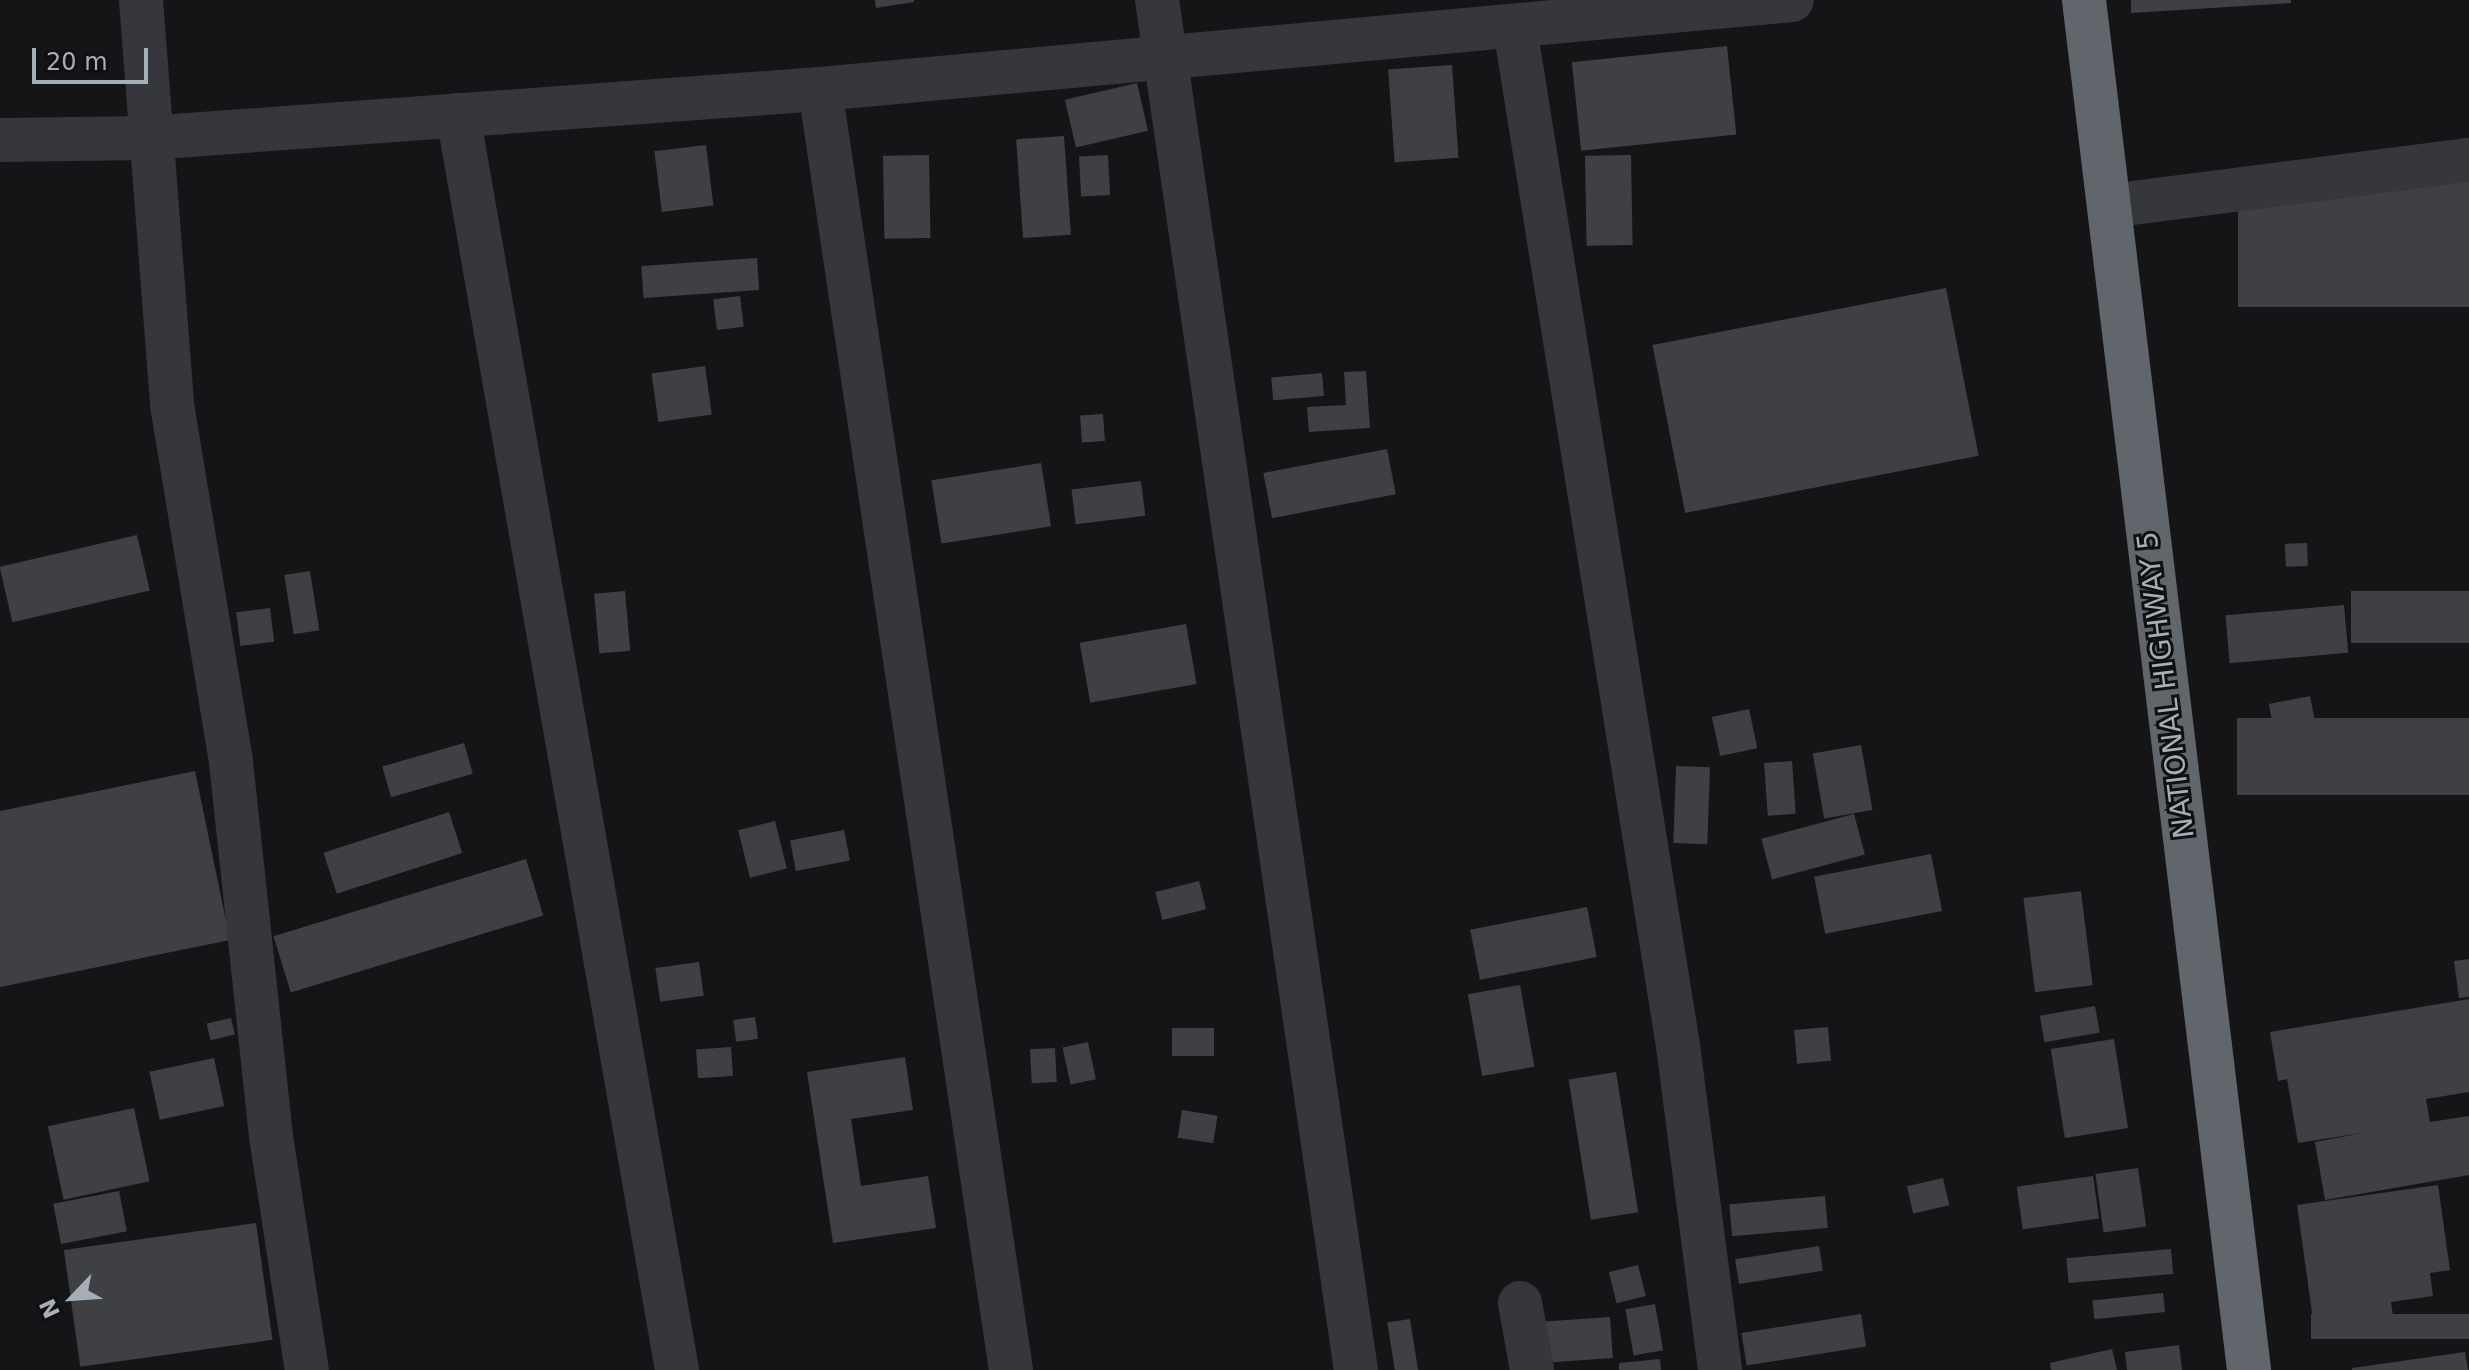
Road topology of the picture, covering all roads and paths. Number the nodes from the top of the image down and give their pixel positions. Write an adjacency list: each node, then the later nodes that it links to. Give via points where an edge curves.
1 (141, 0): 9 (street)
2 (1157, 0): 6 (street)
3 (1792, 0): 5 (street)
4 (2084, 0): 12 (highway, NATIONAL HIGHWAY 5)
5 (1515, 28): 6 (street); 19 (street, via 1678,1046)
6 (1164, 57): 7 (street); 17 (street)
7 (820, 89): 8 (street); 16 (street)
8 (458, 115): 9 (street); 15 (street)
9 (148, 138): 10 (street); 14 (street, via 172,405 231,762 271,1136)
10 (0, 140)
11 (2469, 160): 12 (street)
12 (2109, 206): 20 (highway, NATIONAL HIGHWAY 5)
13 (1520, 1303): 18 (street)
14 (307, 1370)
15 (677, 1370)
16 (1011, 1370)
17 (1356, 1370)
18 (1532, 1370)
19 (1720, 1370)
20 (2249, 1370)

